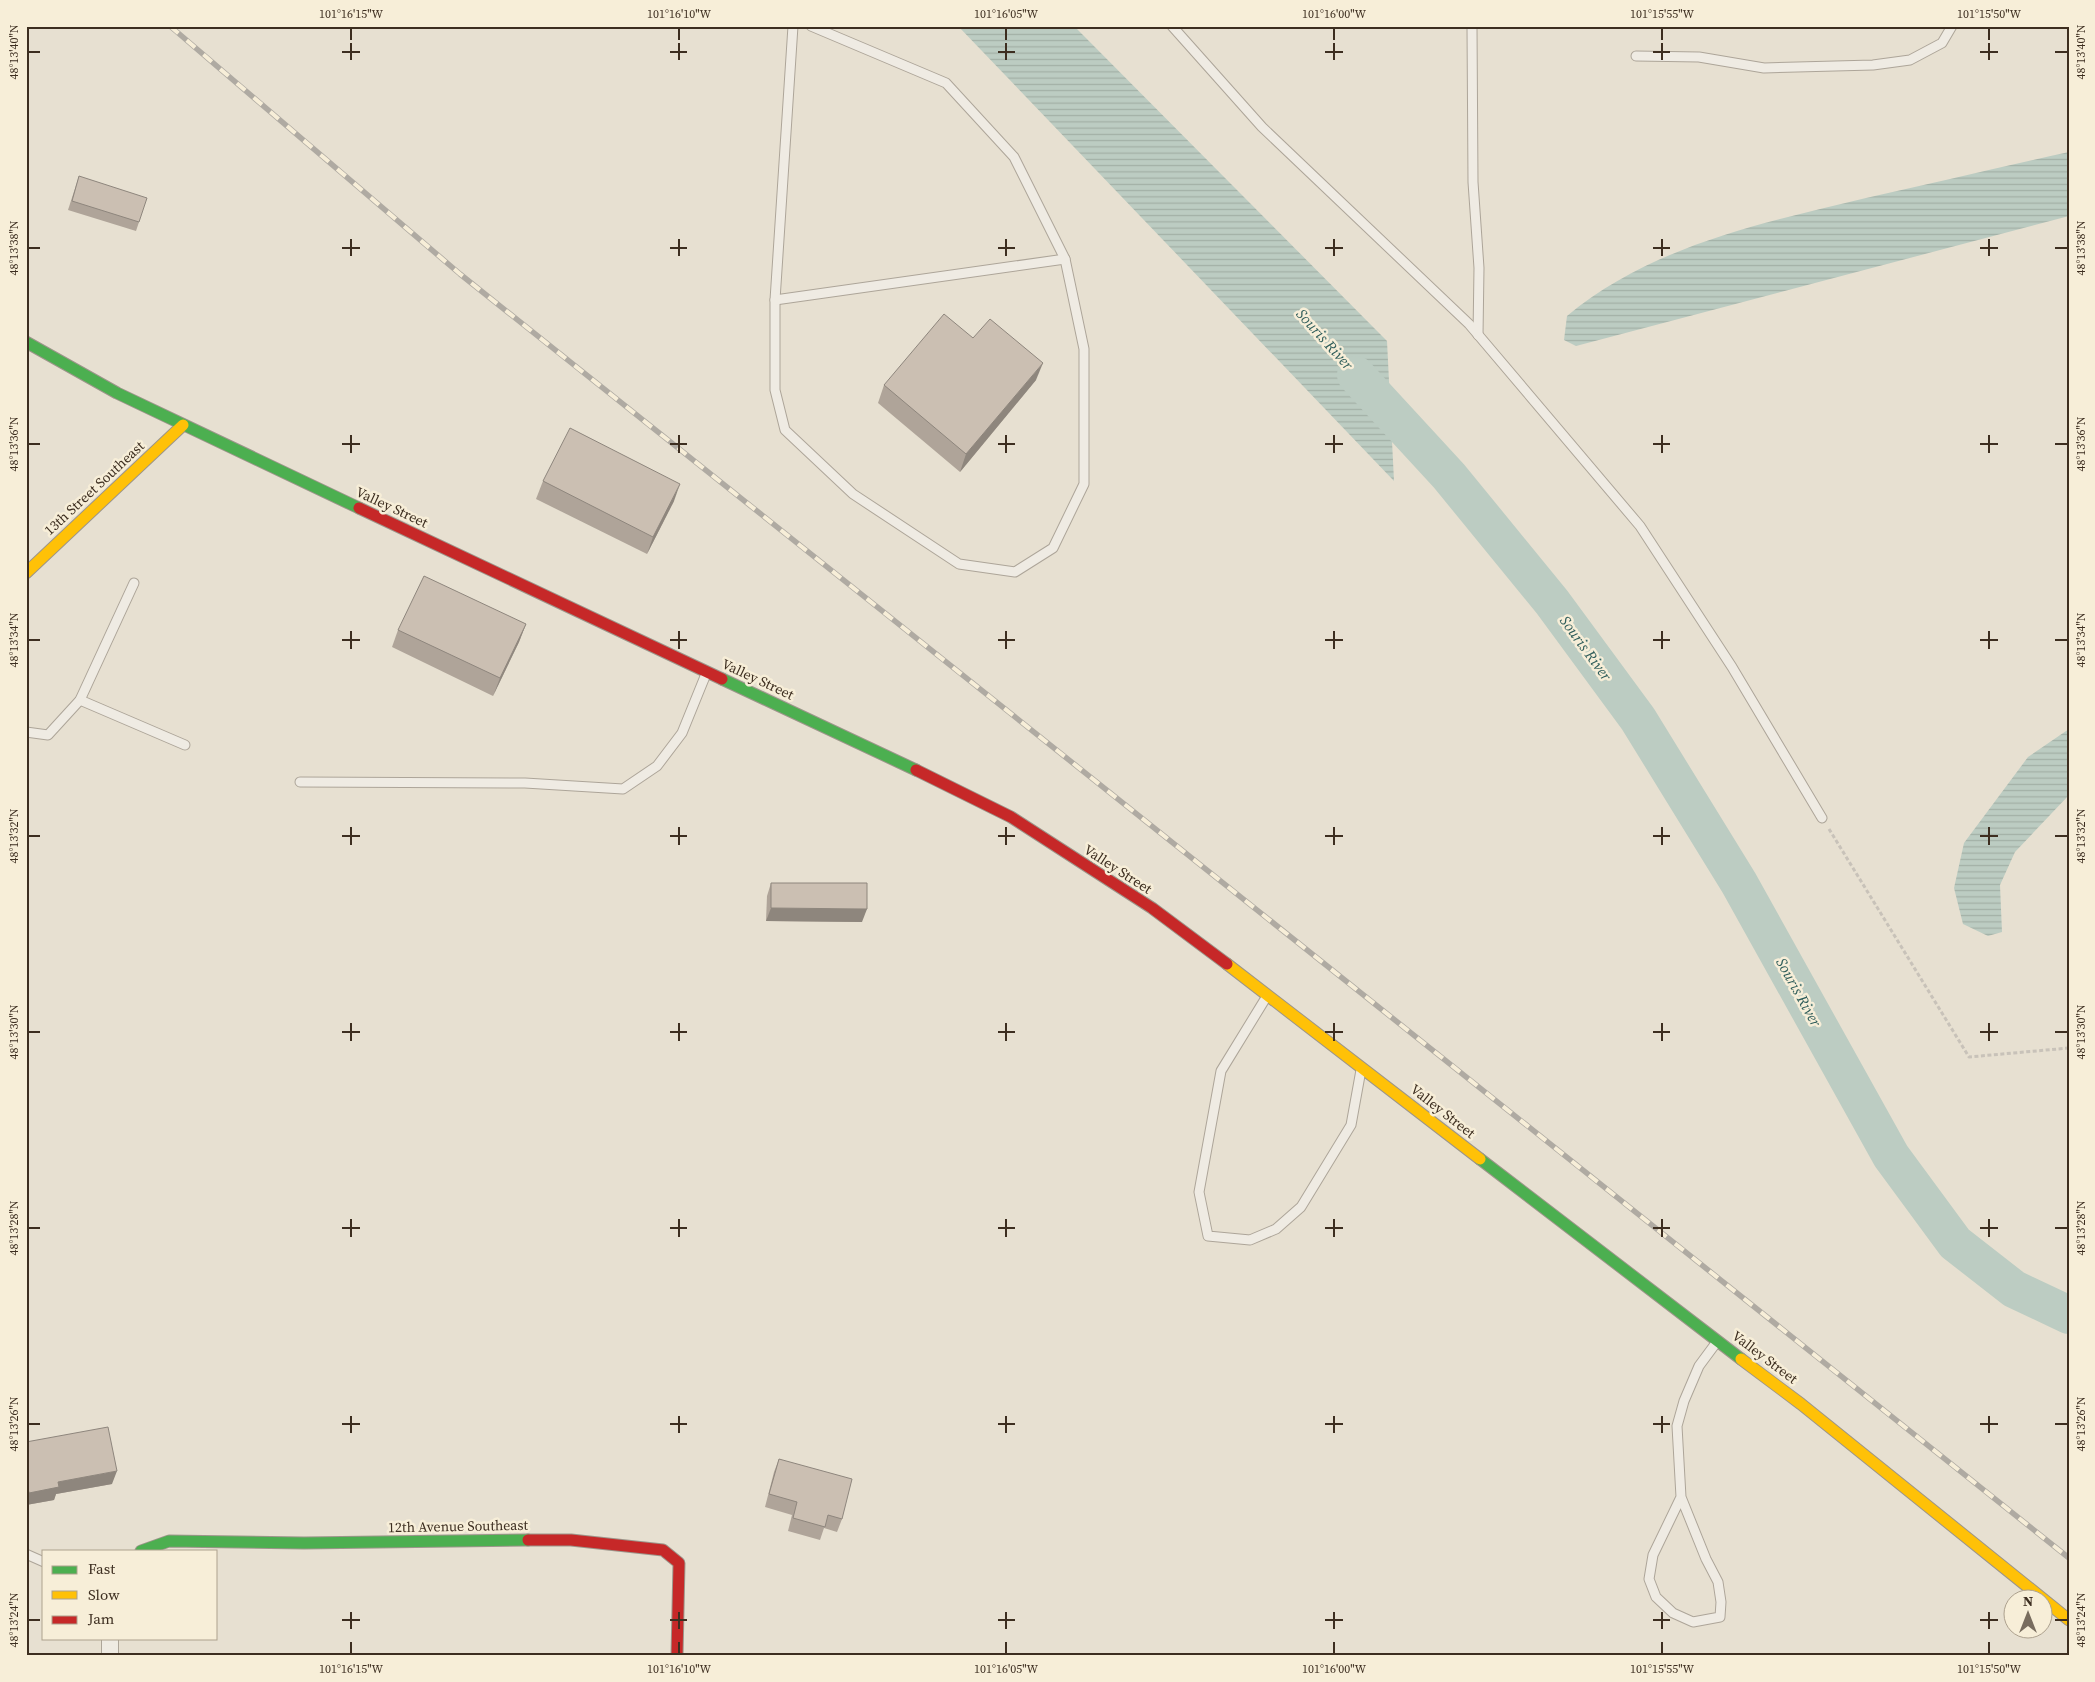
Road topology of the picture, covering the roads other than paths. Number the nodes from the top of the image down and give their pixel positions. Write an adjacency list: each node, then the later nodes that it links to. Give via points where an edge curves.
1 (793, 26): 8 (lane)
2 (811, 26): 7 (lane, via 946,83 1014,157)
3 (1172, 26): 9 (lane, via 1262,127)
4 (1472, 26): 9 (lane)
5 (1952, 26): 6 (lane, via 1942,43 1910,60 1873,65 1764,68 1698,57)
6 (1636, 56)
7 (1065, 259): 8 (lane); 8 (lane, via 1084,349 1084,484 1053,548 1015,572 959,564 853,494 785,430 775,390)
8 (775, 300)
9 (1478, 335): 19 (lane, via 1640,526 1732,667)
10 (26, 342): 11 (main road, Valley Street, via 117,393)
11 (183, 425): 12 (main road, 13th Street Southeast); 14 (main road, Valley Street)
12 (26, 573)
13 (134, 583): 15 (lane)
14 (707, 671): 18 (lane, via 682,733 657,766 623,788 524,783); 20 (main road, Valley Street, via 1011,818 1152,908)
15 (80, 700): 16 (lane, via 48,735); 17 (lane)
16 (26, 732)
17 (185, 746)
18 (300, 782)
19 (1822, 818)
20 (1268, 994): 21 (main road, Valley Street); 21 (lane, via 1221,1071 1199,1192 1208,1236 1250,1240 1276,1229 1301,1207 1351,1125)
21 (1362, 1067): 22 (main road, Valley Street)
22 (1718, 1341): 23 (lane, via 1699,1366 1677,1426); 27 (main road, Valley Street)
23 (1681, 1497): 23 (lane, via 1653,1555 1649,1579 1656,1597 1673,1613 1693,1622 1708,1621 1720,1617 1718,1582)
24 (144, 1550): 30 (main road, 12th Avenue Southeast, via 169,1541 571,1540 663,1550 679,1563)
25 (26, 1554): 26 (lane)
26 (42, 1561)
27 (2069, 1620)
28 (110, 1640): 29 (street)
29 (110, 1656)
30 (677, 1656)

